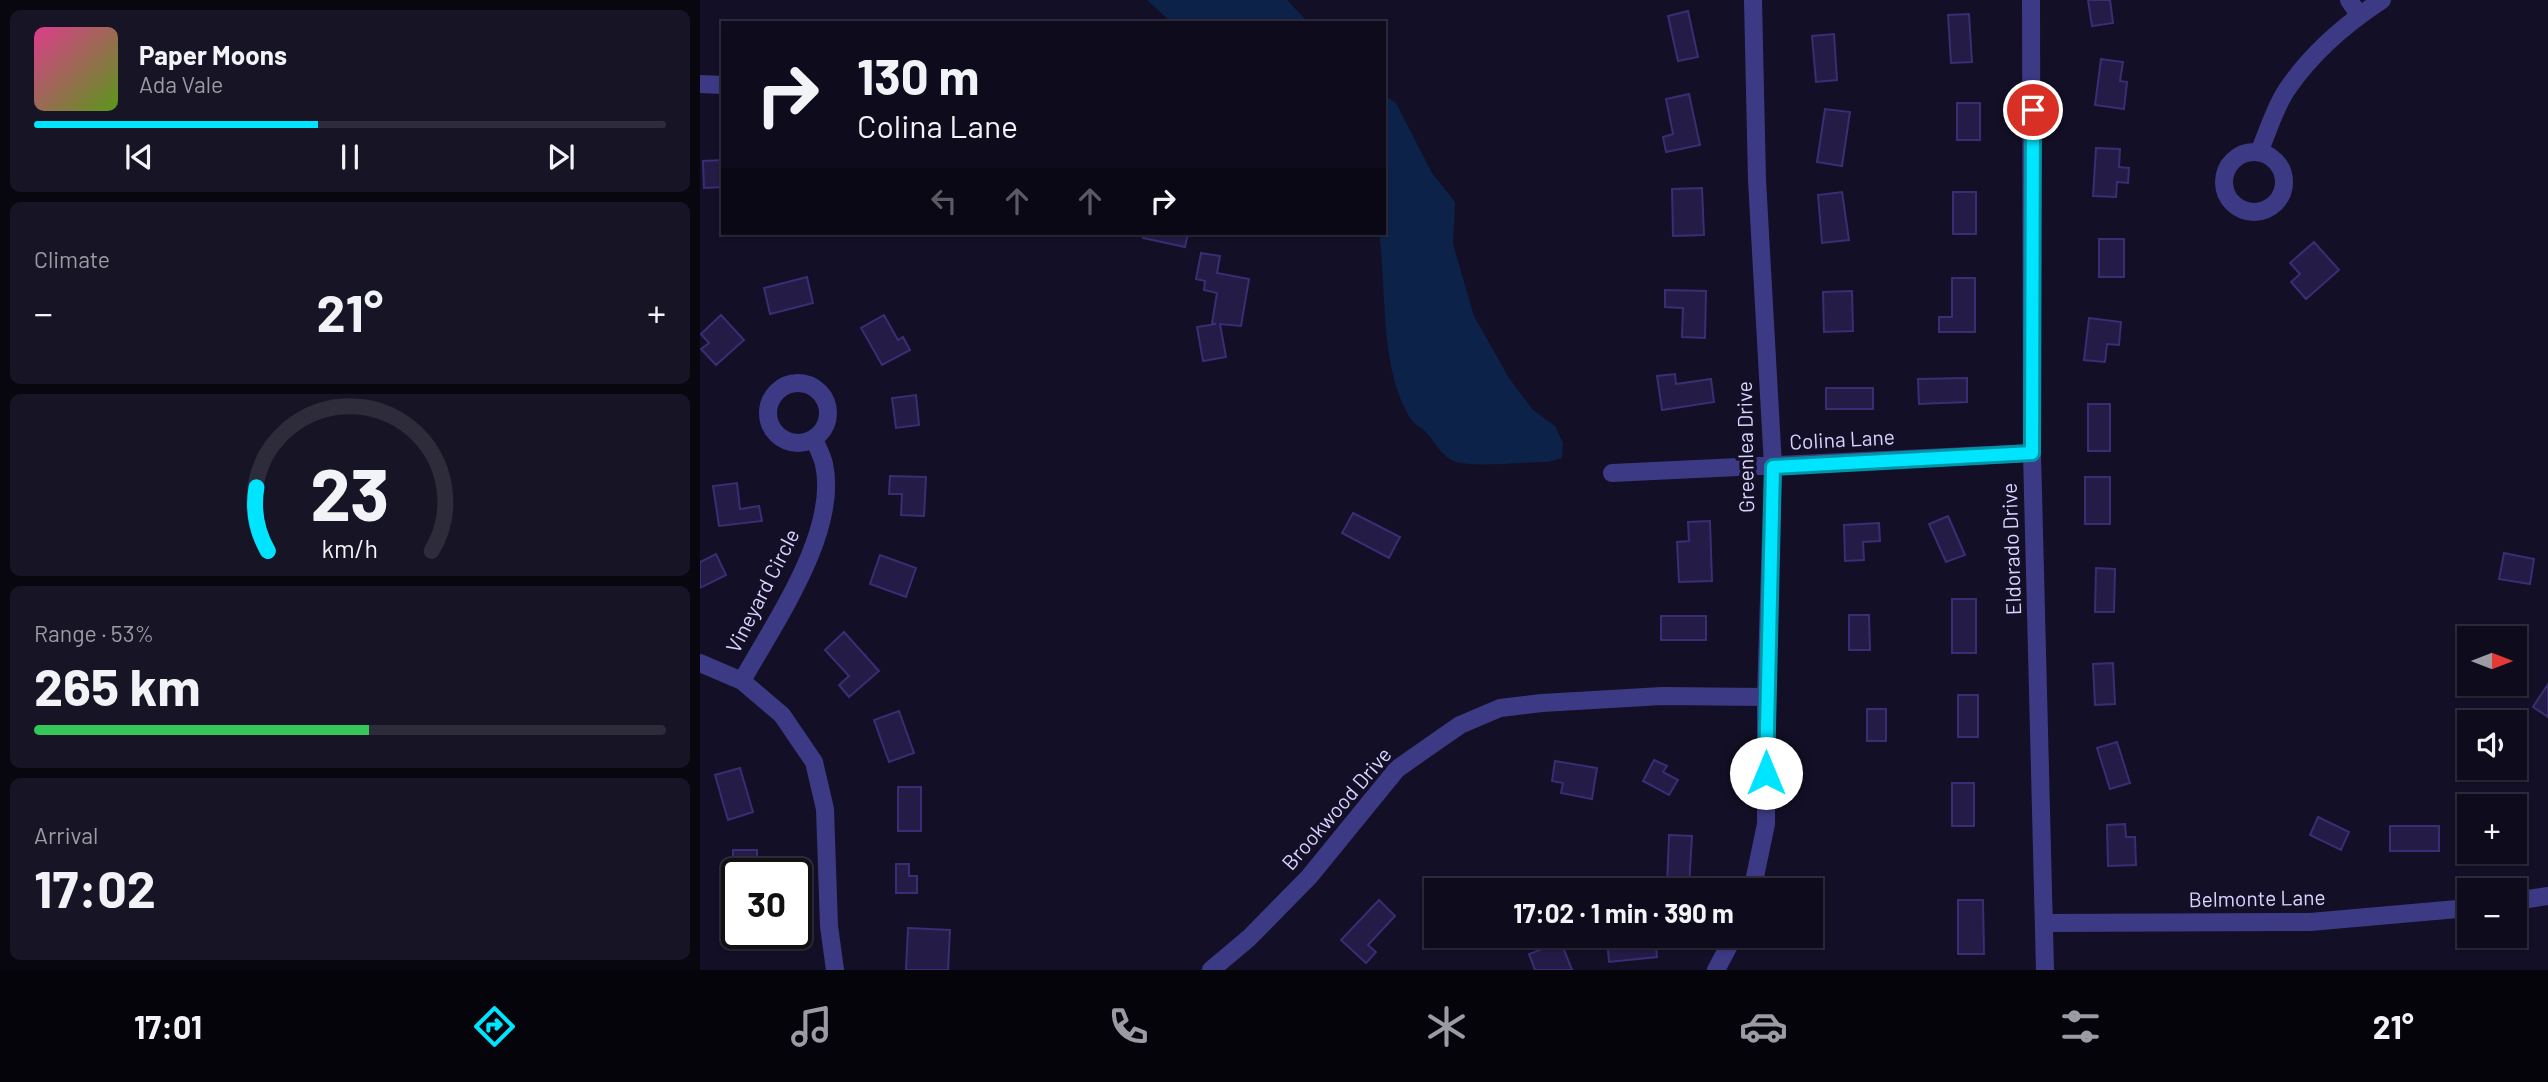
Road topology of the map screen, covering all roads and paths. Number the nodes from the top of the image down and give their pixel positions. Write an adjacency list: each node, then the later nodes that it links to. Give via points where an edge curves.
1 (1753, 0): 10 (street, Greenlea Drive, via 1757,180)
2 (2031, 0): 9 (street, Eldorado Drive)
3 (2382, 0): 4 (street)
4 (2354, 8): 7 (street, via 2286,90)
5 (700, 84): 6 (street)
6 (721, 85)
7 (2259, 152)
8 (814, 439): 13 (street, Vineyard Circle, via 824,464 823,518 811,555)
9 (2032, 453): 10 (street, Colina Lane); 19 (street, Eldorado Drive)
10 (1773, 467): 11 (street, Colina Lane); 14 (street, Greenlea Drive)
11 (1612, 473)
12 (700, 663): 13 (street)
13 (742, 681): 21 (street, via 782,715 814,762 824,809)
14 (1766, 697): 15 (street, Greenlea Drive, via 1766,824); 22 (street, Brookwood Drive, via 1662,696 1542,703 1500,708 1460,725 1397,769 1309,877)
15 (1755, 878)
16 (2548, 896): 17 (street)
17 (2527, 899)
18 (2457, 909): 19 (street, Belmonte Lane, via 2310,922)
19 (2045, 923): 24 (street, Eldorado Drive)
20 (1728, 948): 23 (street)
21 (835, 970)
22 (1211, 970)
23 (1716, 970)
24 (2045, 970)

